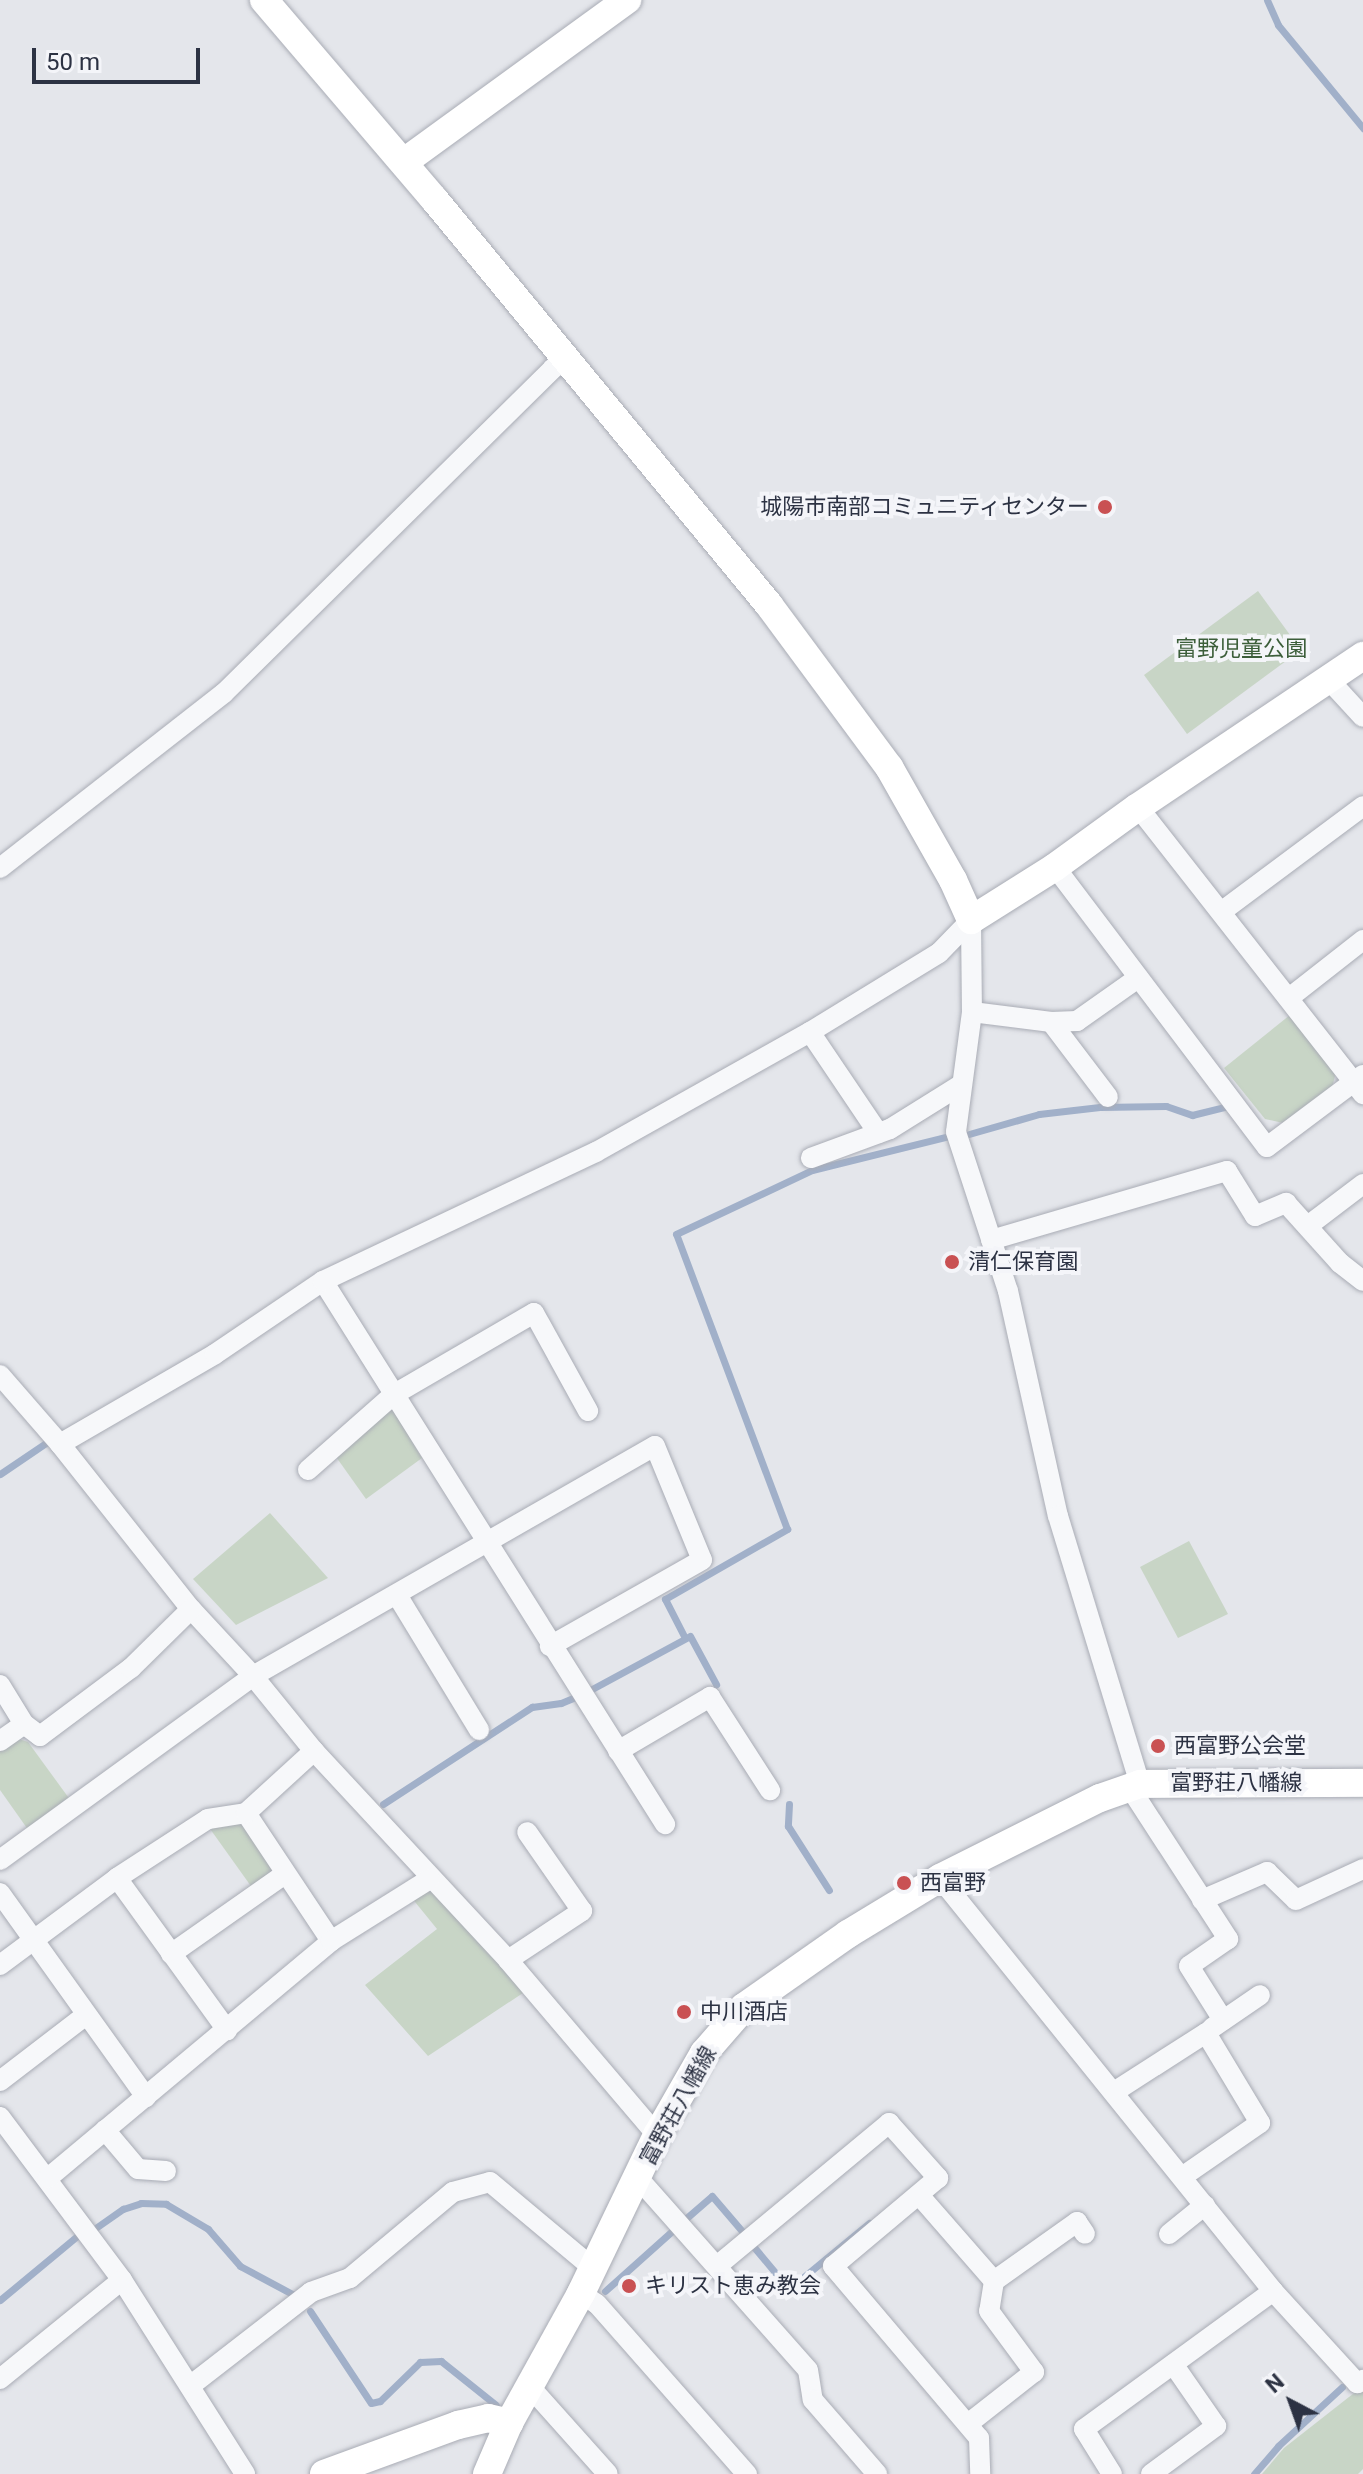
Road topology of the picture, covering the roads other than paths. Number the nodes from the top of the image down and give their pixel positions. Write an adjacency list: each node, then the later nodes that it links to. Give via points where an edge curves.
1 (264, 0): 3 (street)
2 (627, 0): 3 (street)
3 (404, 162): 4 (street)
4 (566, 361): 11 (street, via 553,368 224,693); 13 (street, via 841,699 889,767)
5 (1363, 656): 6 (street)
6 (1329, 680): 7 (street); 9 (street)
7 (1363, 717)
8 (1363, 806): 12 (street)
9 (1138, 807): 10 (street); 12 (street)
10 (1055, 867): 13 (street); 15 (street)
11 (0, 868)
12 (1221, 912): 16 (street)
13 (971, 920): 17 (street); 19 (street, via 939,953)
14 (1363, 940): 16 (street)
15 (1138, 978): 18 (street, via 1077,1021); 20 (street, via 1267,1147)
16 (1289, 998): 20 (street)
17 (972, 1012): 18 (street); 21 (street)
18 (1051, 1022): 22 (street)
19 (810, 1032): 23 (street); 28 (street, via 596,1152)
20 (1360, 1083)
21 (962, 1084): 23 (street); 27 (street, via 956,1132)
22 (1108, 1097)
23 (878, 1133): 24 (street)
24 (811, 1158)
25 (1363, 1184): 26 (street)
26 (1309, 1225): 27 (street, via 1286,1203 1255,1216 1227,1171); 29 (street, via 1340,1263)
27 (991, 1240): 47 (street, via 1008,1291 1058,1516)
28 (323, 1281): 31 (street); 33 (street, via 215,1354)
29 (1363, 1281)
30 (0, 1375): 33 (street)
31 (393, 1395): 32 (street, via 534,1313); 34 (street); 35 (street)
32 (588, 1411)
33 (60, 1444): 37 (street)
34 (308, 1470)
35 (486, 1544): 36 (street); 38 (street); 38 (street, via 655,1446 702,1560)
36 (397, 1595): 39 (street); 42 (street)
37 (191, 1609): 39 (street); 41 (street, via 131,1668 40,1736)
38 (550, 1646): 45 (street)
39 (253, 1676): 44 (street); 52 (street)
40 (0, 1685): 41 (street)
41 (24, 1724): 43 (street)
42 (479, 1730)
43 (0, 1741)
44 (314, 1751): 49 (street); 57 (street)
45 (618, 1751): 48 (street, via 710,1697); 50 (street)
46 (1363, 1783): 47 (street, 富野荘八幡線)
47 (1137, 1789): 56 (street, 富野荘八幡線, via 1100,1798); 59 (street)
48 (770, 1790)
49 (246, 1813): 54 (street); 55 (street, via 208,1819)
50 (665, 1824)
51 (527, 1832): 63 (street, via 582,1911)
52 (0, 1860)
53 (1363, 1869): 59 (street, via 1296,1900 1267,1872)
54 (285, 1874): 61 (street); 62 (street)
55 (117, 1878): 60 (street); 62 (street)
56 (940, 1878): 71 (street); 75 (street, 富野荘八幡線, via 744,2007 704,2053)
57 (430, 1879): 61 (street); 63 (street)
58 (0, 1893): 60 (street)
59 (1202, 1900): 67 (street, via 1228,1939 1189,1966)
60 (31, 1941): 64 (street); 66 (street)
61 (331, 1941): 68 (street)
62 (171, 1954): 68 (street)
63 (508, 1960): 75 (street)
64 (0, 1965)
65 (1260, 1995): 67 (street)
66 (86, 2015): 70 (street); 72 (street)
67 (1223, 2020): 69 (street)
68 (227, 2030): 72 (street)
69 (1206, 2033): 71 (street); 77 (street, via 1260,2123)
70 (0, 2081)
71 (1114, 2092): 77 (street)
72 (146, 2097): 74 (street)
73 (0, 2117): 78 (street)
74 (105, 2130): 76 (street, via 138,2169); 78 (street)
75 (657, 2135): 79 (street, 富野荘八幡線)
76 (166, 2171)
77 (1182, 2177): 81 (street)
78 (48, 2178): 85 (street)
79 (638, 2178): 84 (street); 86 (street, 富野荘八幡線)
80 (919, 2195): 84 (street, via 938,2178 889,2123); 87 (street); 95 (street, via 833,2266)
81 (1205, 2205): 83 (street); 88 (street)
82 (1085, 2234): 87 (street, via 1077,2222)
83 (1169, 2234)
84 (717, 2266): 101 (street, via 808,2370 813,2400)
85 (122, 2280): 90 (street); 92 (street)
86 (587, 2280): 92 (street, via 490,2182 453,2192 350,2278 311,2292); 93 (street, 富野荘八幡線); 100 (street, via 597,2304)
87 (994, 2281): 95 (street, via 989,2311 1034,2372)
88 (1273, 2291): 89 (street); 91 (street, via 1357,2383)
89 (1173, 2364): 103 (street, via 1084,2429); 104 (street, via 1216,2426)
90 (0, 2379)
91 (1363, 2380)
92 (190, 2386): 96 (street)
93 (531, 2388): 94 (street, 富野荘八幡線); 99 (street)
94 (509, 2423): 97 (street, via 488,2418 458,2425); 98 (street, 富野荘八幡線)
95 (968, 2424): 102 (street, via 979,2438)
96 (245, 2474)
97 (324, 2474)
98 (487, 2474)
99 (608, 2474)
100 (747, 2474)
101 (877, 2474)
102 (980, 2474)
103 (1112, 2474)
104 (1151, 2474)

